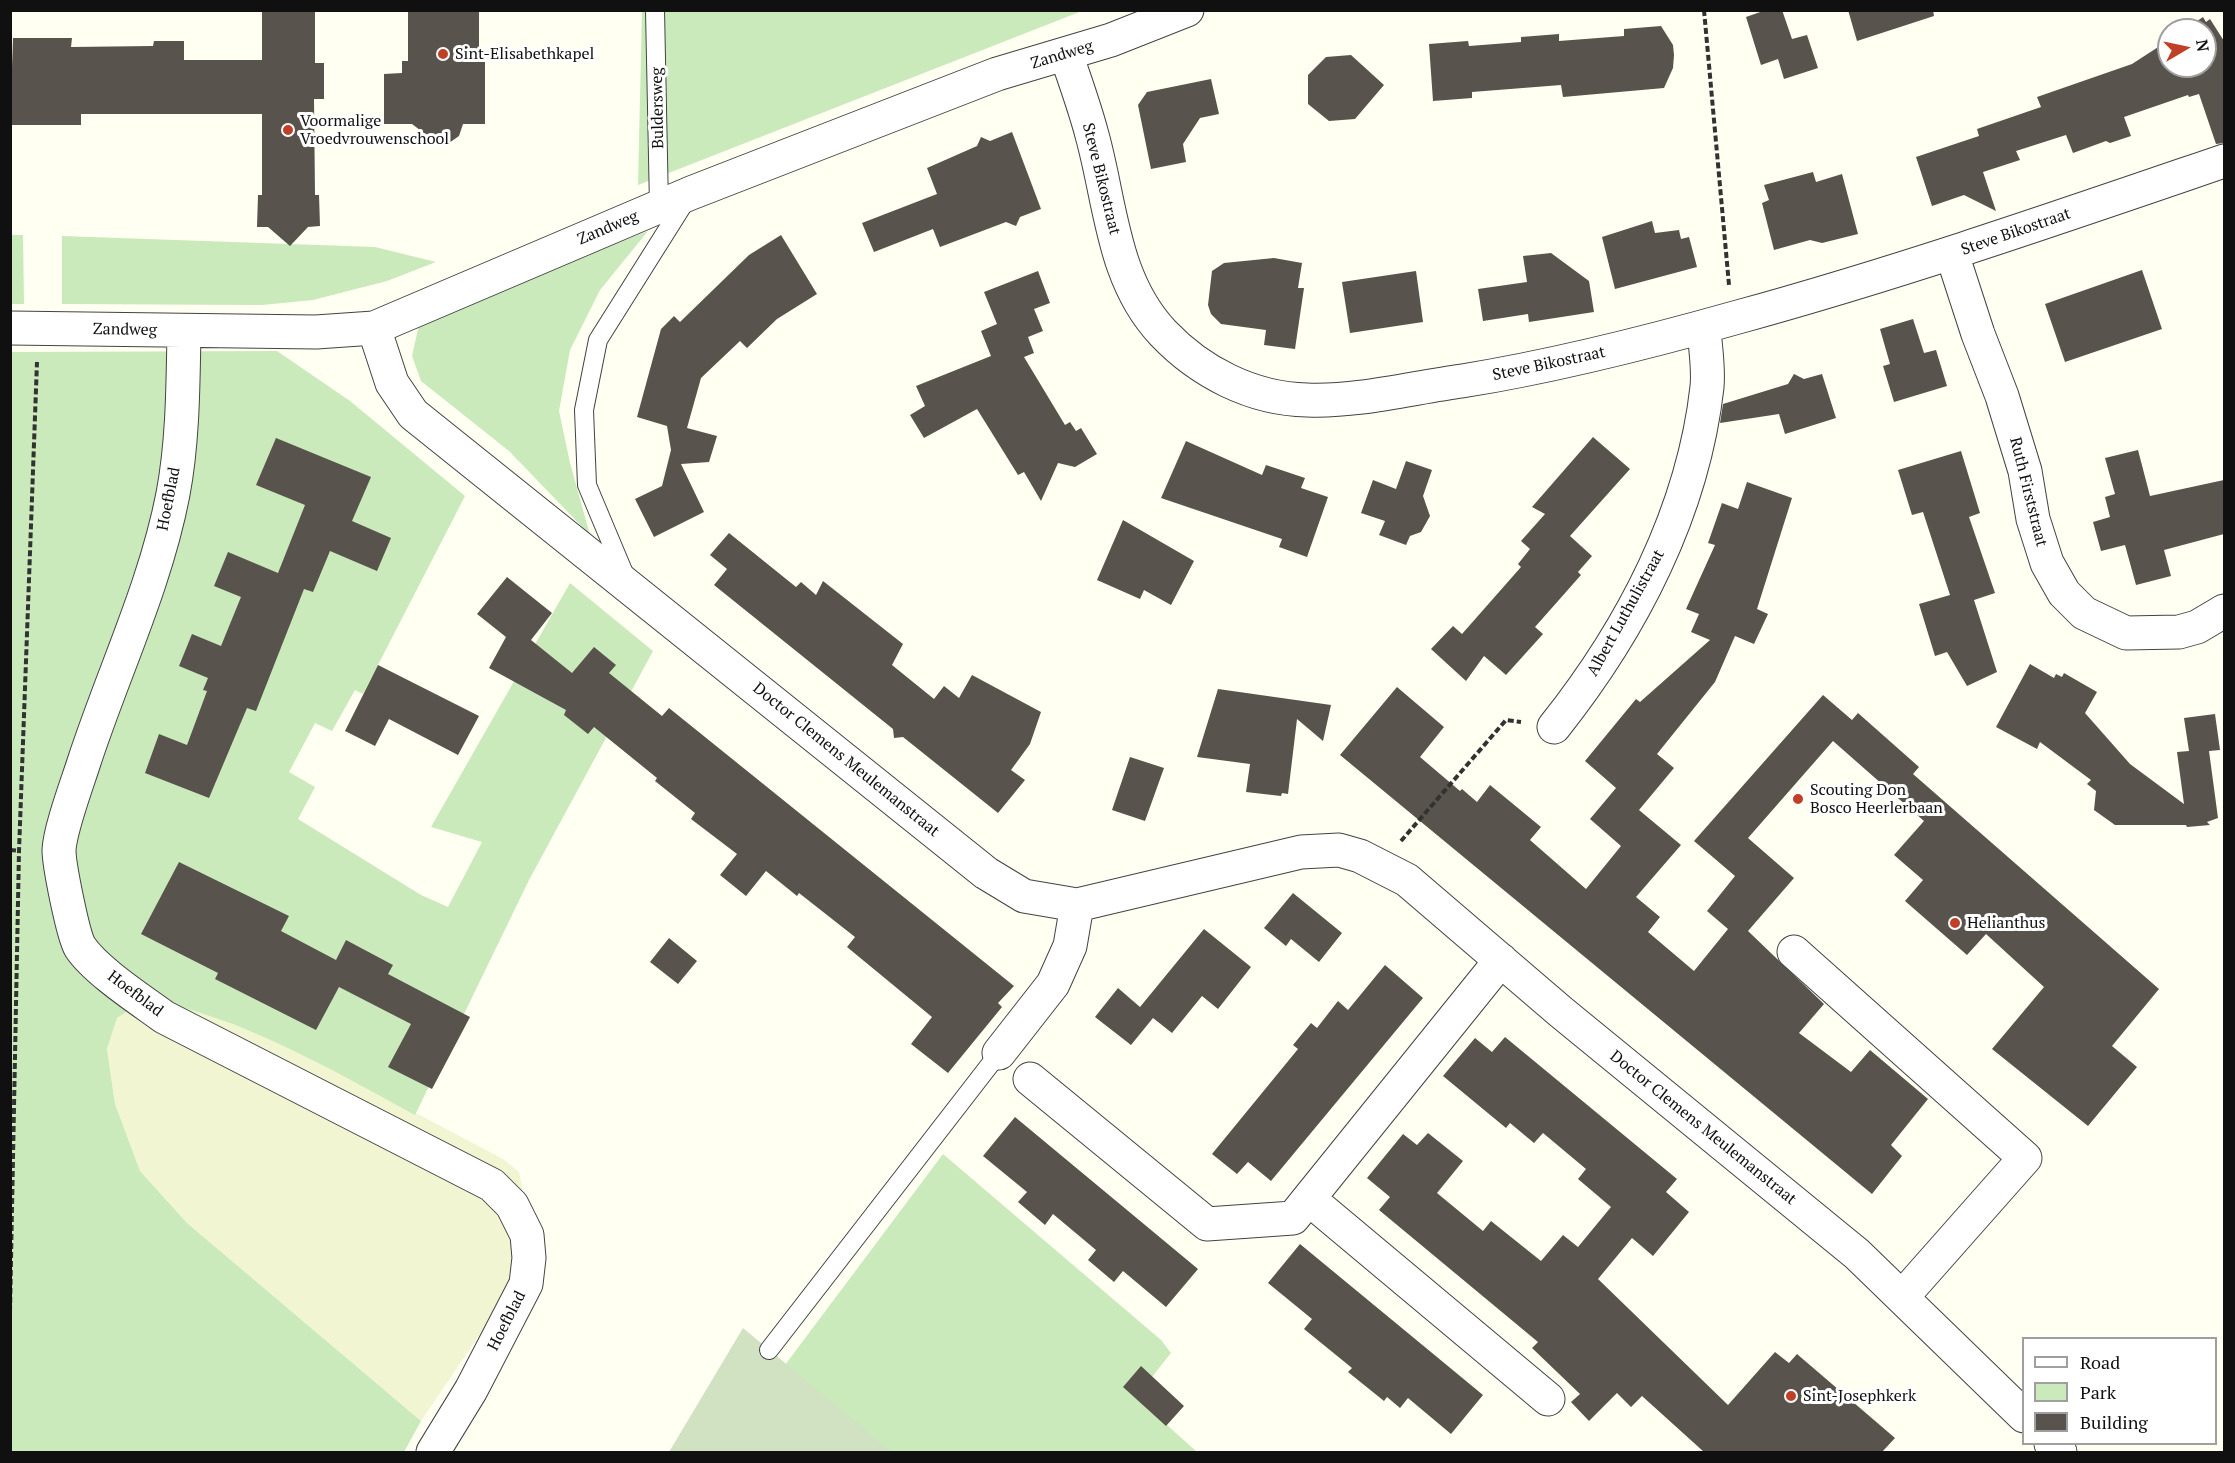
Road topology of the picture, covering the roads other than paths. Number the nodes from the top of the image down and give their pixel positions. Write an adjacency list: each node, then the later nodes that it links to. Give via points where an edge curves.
1 (655, 10): 6 (lane, Buldersweg)
2 (1187, 10): 3 (street, Zandweg)
3 (1066, 54): 5 (street, Zandweg, via 997,74); 8 (street, Steve Bikostraat, via 1093,136 1120,258 1131,286 1164,334 1195,362 1231,383 1266,395 1344,399 1526,371)
4 (2224, 161): 7 (street, Steve Bikostraat)
5 (691, 193): 6 (street, Zandweg); 12 (lane, Doctor Clemens Meulemanstraat, via 597,340 584,410 587,485)
6 (659, 206): 10 (street, Zandweg)
7 (1952, 254): 8 (street, Steve Bikostraat); 13 (street, Ruth Firststraat, via 2002,396 2047,563 2064,593 2084,613 2126,633 2179,632 2197,627)
8 (1718, 323): 14 (street, Albert Luthulistraat, via 1698,444 1659,557 1615,640)
9 (24, 328): 11 (street, Zandweg)
10 (374, 328): 11 (street, Zandweg, via 316,332); 12 (street, Doctor Clemens Meulemanstraat, via 392,383 413,414)
11 (184, 331): 25 (street, Hoefblad, via 182,411 172,495 150,582 106,694 59,849 67,897 80,947 116,982 164,1017 492,1185 512,1205 527,1235 526,1284 471,1390)
12 (629, 585): 15 (street, Doctor Clemens Meulemanstraat, via 986,873 1024,896)
13 (2224, 611)
14 (1554, 727)
15 (1077, 905): 17 (street, Doctor Clemens Meulemanstraat, via 1301,852 1339,849 1382,865 1407,880); 18 (street, via 1071,946 1053,984)
16 (1794, 952): 21 (street, via 2025,1158)
17 (1501, 960): 20 (street); 21 (street, Doctor Clemens Meulemanstraat)
18 (999, 1053): 22 (lane)
19 (1030, 1079): 20 (street, via 1207,1224 1293,1218)
20 (1309, 1200): 23 (street)
21 (1903, 1296): 24 (street, Doctor Clemens Meulemanstraat)
22 (769, 1350)
23 (1548, 1399)
24 (2022, 1414)
25 (433, 1452)

